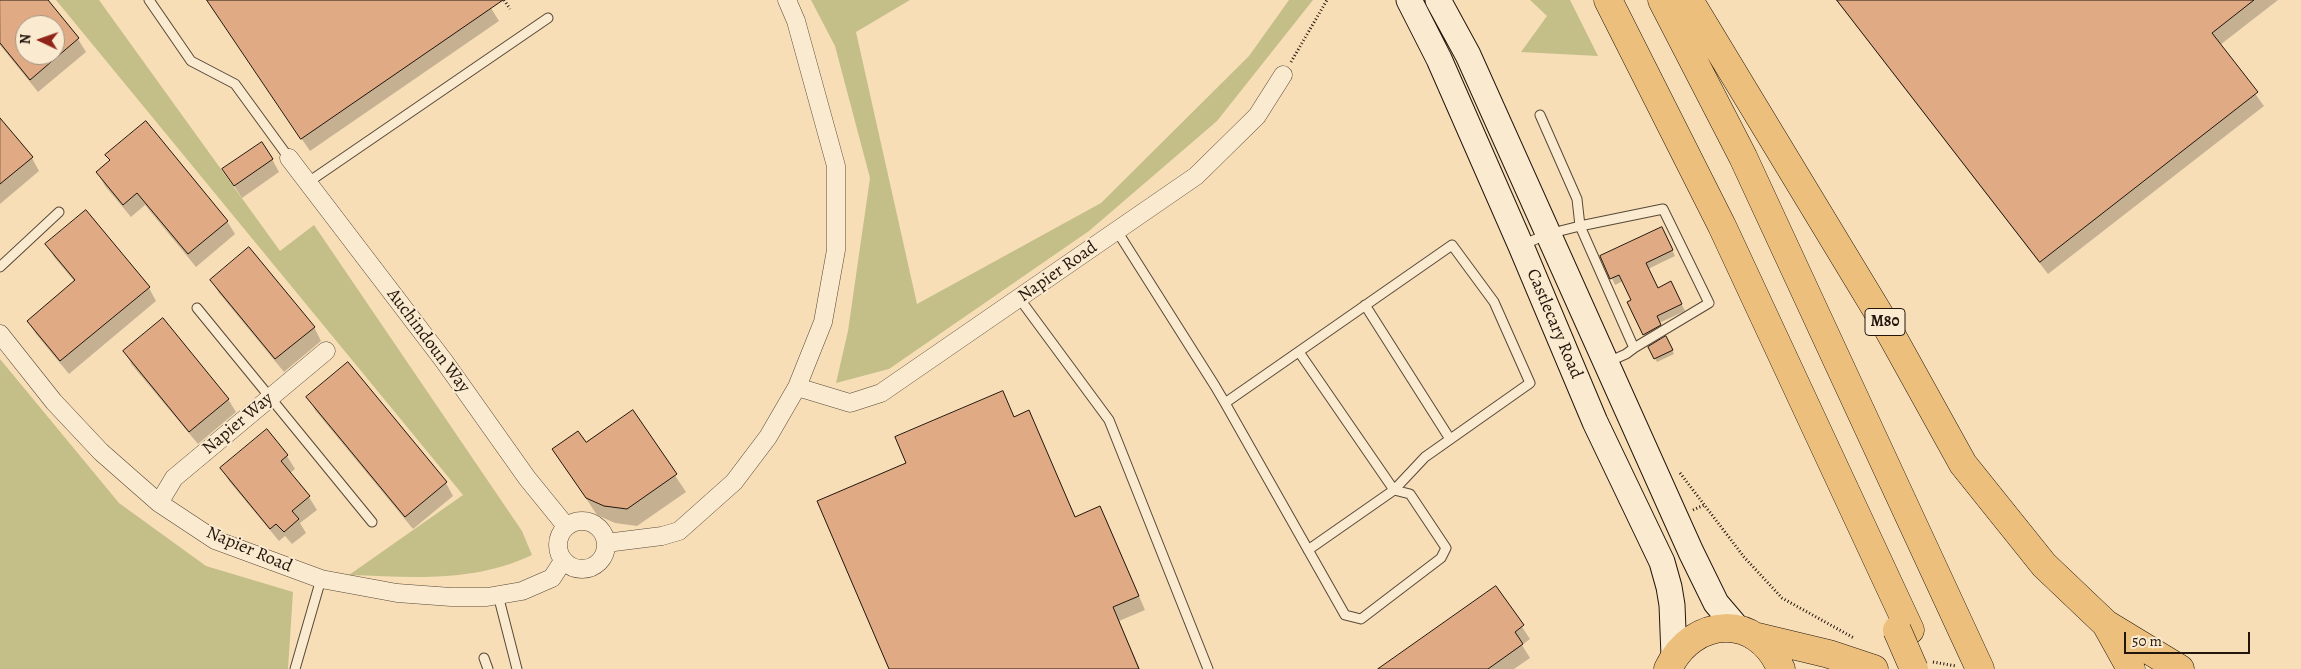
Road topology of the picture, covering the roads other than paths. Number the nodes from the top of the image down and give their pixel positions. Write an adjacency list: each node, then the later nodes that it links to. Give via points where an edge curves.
1 (149, 0): 11 (lane, via 190,61 235,84)
2 (787, 0): 27 (street, via 796,21 836,166 836,250 823,322)
3 (1408, 0): 17 (main road, Castlecary Road, via 1440,59)
4 (1438, 0): 16 (main road, Castlecary Road, via 1468,56)
5 (1608, 0): 44 (main road, via 1722,226 1829,454 1903,630)
6 (1662, 0): 46 (main road, via 1743,158 1962,629)
7 (1689, 0): 40 (main road, M80, via 1887,327 1963,464 2044,565)
8 (548, 18): 12 (lane)
9 (1282, 75): 15 (street, Napier Road, via 1257,116 1196,176)
10 (1540, 115): 14 (lane, via 1577,199)
11 (289, 158): 12 (street, Auchindoun Way)
12 (307, 183): 34 (street, Auchindoun Way)
13 (59, 212): 18 (lane)
14 (1580, 226): 16 (lane); 23 (lane); 23 (lane, via 1663,209 1709,303)
15 (1117, 231): 19 (street, Napier Road); 29 (lane)
16 (1548, 234): 17 (lane); 26 (main road, Castlecary Road)
17 (1522, 246): 43 (main road, Castlecary Road, via 1595,422 1662,562 1672,605)
18 (0, 267)
19 (1019, 298): 27 (street, Napier Road, via 881,393 850,403); 50 (lane, via 1109,420)
20 (1365, 305): 25 (lane); 30 (lane); 30 (lane, via 1452,245 1494,302 1530,383)
21 (196, 308): 28 (lane)
22 (0, 334): 32 (street, Napier Road, via 54,402)
23 (1634, 348): 26 (lane)
24 (326, 351): 28 (street, Napier Way)
25 (1299, 352): 29 (lane); 31 (lane)
26 (1606, 363): 41 (main road, Castlecary Road, via 1705,582 1716,603)
27 (797, 387): 35 (street, via 768,437 734,482 679,531)
28 (270, 397): 32 (street, Napier Way, via 174,478); 33 (lane)
29 (1225, 403): 36 (lane)
30 (1450, 439): 31 (lane, via 1425,457)
31 (1394, 490): 36 (lane); 36 (lane, via 1410,494 1446,548 1441,558 1361,620 1345,614)
32 (159, 504): 38 (street, Napier Road, via 215,540)
33 (372, 522)
34 (566, 526): 35 (street, via 580,520 595,524 601,529); 37 (street, via 561,532 558,547)
35 (606, 543): 37 (street, via 603,558 591,568 576,569)
36 (1308, 550)
37 (563, 561): 39 (street, Napier Road, via 552,578 522,591)
38 (321, 579): 39 (street, Napier Road, via 397,593 451,597); 45 (lane)
39 (498, 595): 49 (lane)
40 (2106, 624): 53 (main road, M80); 54 (main road, M80)
41 (1746, 633): 43 (main road, via 1726,628 1706,631 1689,640); 51 (main road, via 1764,643); 52 (main road)
42 (484, 658): 48 (lane)
43 (1671, 662)
44 (1925, 666)
45 (296, 667): 47 (lane)
46 (1970, 668)
47 (306, 669)
48 (488, 669)
49 (517, 669)
50 (1208, 669)
51 (1781, 669)
52 (1874, 669)
53 (2131, 669)
54 (2180, 669)

